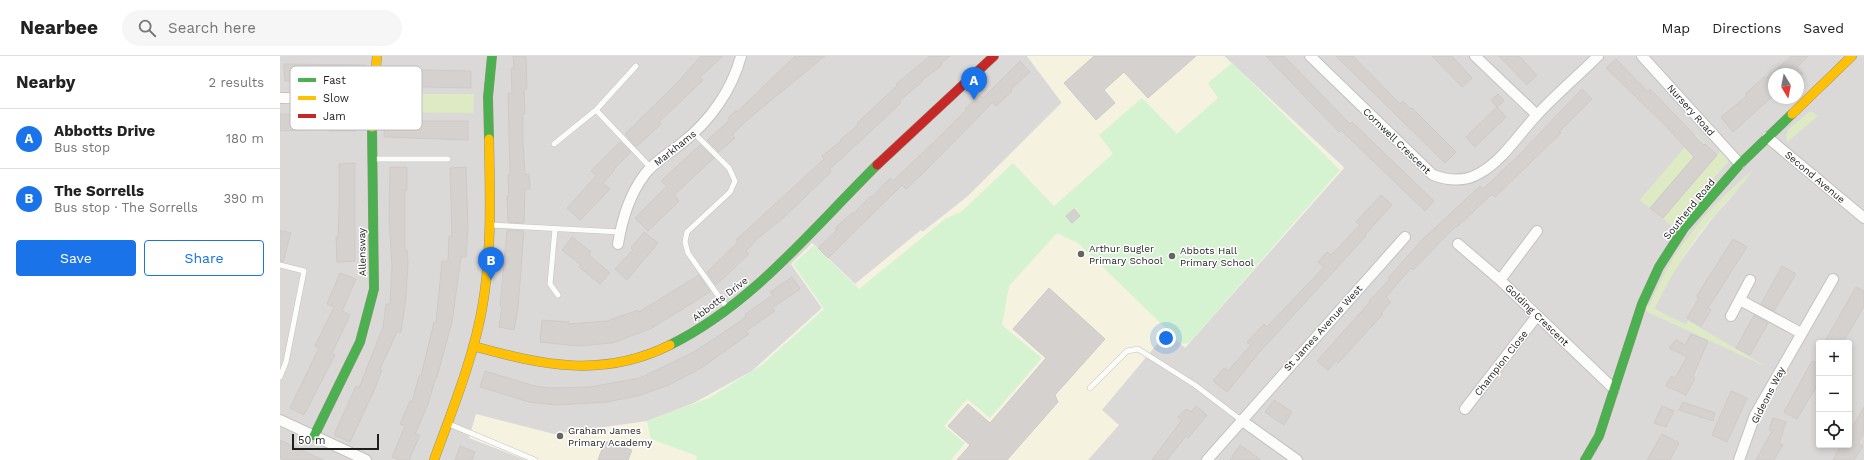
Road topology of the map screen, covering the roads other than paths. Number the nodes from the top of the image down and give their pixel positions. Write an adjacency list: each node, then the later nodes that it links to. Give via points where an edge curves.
1 (377, 56): 10 (street, Allensway)
2 (492, 56): 25 (street, via 488,97)
3 (741, 56): 17 (street, Markhams, via 727,90 704,124)
4 (994, 56): 38 (street, Abbotts Drive, via 921,121 778,266)
5 (1310, 56): 15 (street, Cornwell Crescent, via 1433,175 1445,180 1467,178 1491,166)
6 (1475, 56): 15 (street)
7 (1598, 56): 15 (street, Cornwell Crescent)
8 (1642, 56): 22 (street, Nursery Road)
9 (1852, 56): 18 (street, Southend Road)
10 (376, 66)
11 (636, 66): 14 (lane)
12 (280, 98): 13 (street)
13 (290, 98)
14 (596, 110): 19 (lane); 23 (lane)
15 (1537, 115)
16 (372, 130): 20 (street, Allensway)
17 (694, 133): 23 (street, Markhams); 38 (lane, via 728,168 735,181 730,192 688,232 685,242 688,253)
18 (1767, 137): 22 (street, Southend Road); 24 (street, Second Avenue)
19 (554, 144)
20 (372, 159): 21 (lane); 50 (street, Allensway, via 374,289 360,342)
21 (448, 159)
22 (1740, 164): 45 (street, Southend Road, via 1684,228 1658,267 1642,304)
23 (651, 168): 28 (street, Markhams, via 642,178 629,202)
24 (1864, 218)
25 (490, 225): 26 (lane); 42 (street, via 483,304)
26 (555, 229): 28 (lane); 36 (lane, via 550,284)
27 (1537, 231): 34 (street)
28 (620, 232): 30 (street, Markhams)
29 (1405, 236): 48 (street, St James Avenue West)
30 (618, 244)
31 (1458, 244): 34 (street, Golding Crescent)
32 (280, 265): 43 (lane, via 304,271 286,362)
33 (1833, 279): 41 (street, Gideons Way)
34 (1500, 280): 39 (street, Golding Crescent)
35 (1750, 280): 37 (street)
36 (558, 295)
37 (1740, 300): 40 (street); 41 (street)
38 (727, 308): 42 (street, Abbotts Drive, via 665,348 620,364 559,367)
39 (1537, 316): 45 (street, Golding Crescent); 46 (street, Champion Close)
40 (1731, 316)
41 (1801, 333): 57 (street, Gideons Way, via 1755,416)
42 (473, 346): 49 (street)
43 (280, 377)
44 (1090, 388): 48 (lane, via 1127,351 1138,349 1195,385)
45 (1614, 389): 56 (street, Southend Road, via 1599,436)
46 (1465, 409)
47 (280, 420): 50 (street)
48 (1241, 420): 54 (street, St James Avenue West); 55 (street)
49 (448, 424): 52 (street); 53 (lane)
50 (314, 436): 51 (street)
51 (366, 460)
52 (434, 460)
53 (535, 460)
54 (1207, 460)
55 (1297, 460)
56 (1585, 460)
57 (1739, 460)

